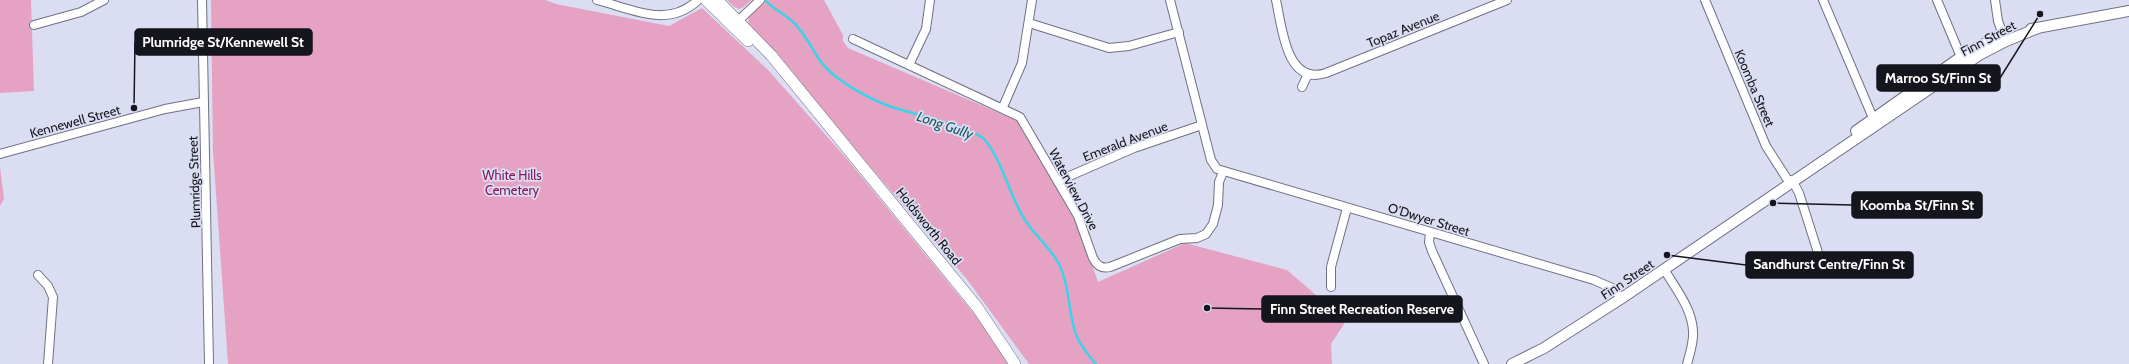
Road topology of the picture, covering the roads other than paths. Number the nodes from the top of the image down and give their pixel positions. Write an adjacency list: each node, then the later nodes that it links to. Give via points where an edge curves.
1 (104, 0): 20 (street, via 82,12)
2 (202, 0): 28 (street, Plumridge Street)
3 (597, 0): 4 (street, via 665,16 680,13)
4 (698, 0)
5 (706, 0): 18 (main road, Holdsworth Road)
6 (717, 0): 18 (main road, Holdsworth Road)
7 (930, 0): 25 (street, via 926,29)
8 (1032, 0): 19 (street)
9 (1170, 0): 21 (street)
10 (1276, 0): 26 (street, via 1290,57 1295,66)
11 (1507, 0): 26 (street, Topaz Avenue, via 1326,73)
12 (1705, 0): 35 (street, Koomba Street, via 1766,146)
13 (1823, 0): 30 (street)
14 (1937, 0): 24 (street)
15 (1995, 0): 22 (street)
16 (758, 1): 18 (street)
17 (2129, 11): 22 (street, Finn Street, via 2038,28)
18 (735, 23): 45 (main road, Holdsworth Road, via 815,110 977,308)
19 (1029, 24): 21 (street, via 1109,48 1124,47); 29 (street, via 1021,68)
20 (34, 25)
21 (1178, 32): 31 (street)
22 (2004, 38): 24 (street, Finn Street)
23 (853, 39): 25 (street, Waterview Drive)
24 (1963, 61): 30 (street, Finn Street)
25 (910, 65): 29 (street, Waterview Drive)
26 (1308, 74): 27 (street)
27 (1302, 87)
28 (203, 102): 32 (street, Kennewell Street, via 165,109); 44 (street, Plumridge Street)
29 (1003, 107): 34 (street, Waterview Drive, via 1018,114 1023,120)
30 (1875, 121): 35 (street, Finn Street)
31 (1202, 125): 33 (street, via 1212,162); 34 (street, Emerald Avenue, via 1134,148)
32 (0, 154)
33 (1223, 172): 34 (street, Waterview Drive, via 1219,182 1218,205 1213,224 1206,234 1197,238 1180,239 1107,268 1095,262 1083,227); 36 (street, O'Dwyer Street)
34 (1058, 181)
35 (1791, 181): 38 (street, Koomba Street, via 1798,193); 39 (street, Finn Street)
36 (1347, 208): 37 (street, O'Dwyer Street); 41 (street, via 1331,267)
37 (1430, 233): 42 (street, O'Dwyer Street, via 1598,282 1612,288); 46 (street, via 1432,251)
38 (1821, 262)
39 (1664, 269): 42 (street, Finn Street); 48 (street, via 1686,305 1692,322 1694,332)
40 (38, 275): 43 (street, via 53,296)
41 (1331, 287)
42 (1622, 298): 47 (street, Finn Street, via 1548,345)
43 (48, 364)
44 (209, 364)
45 (1015, 364)
46 (1484, 364)
47 (1512, 364)
48 (1687, 364)

